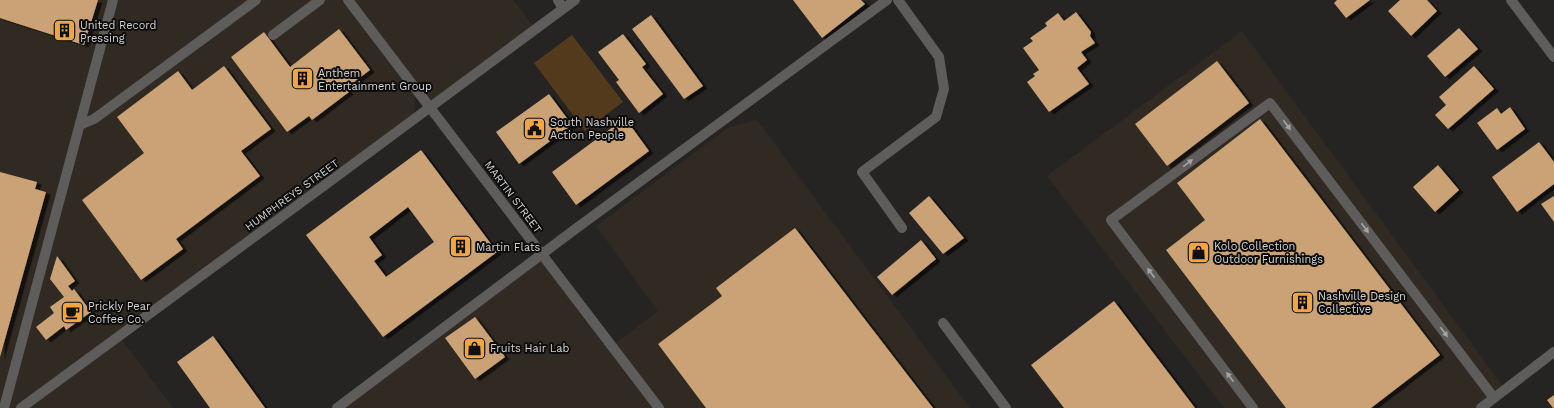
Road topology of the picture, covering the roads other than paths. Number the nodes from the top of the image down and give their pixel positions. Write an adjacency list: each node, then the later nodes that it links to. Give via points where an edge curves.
1 (113, 0): 13 (street)
2 (256, 0): 13 (street, via 94,119)
3 (320, 0): 10 (street)
4 (348, 0): 12 (street, MARTIN STREET)
5 (575, 0): 9 (street, HUMPHREYS STREET)
6 (887, 0): 15 (street)
7 (898, 0): 14 (street, via 939,57 944,89 936,117 862,172)
8 (1511, 0): 11 (street)
9 (560, 4): 12 (street, HUMPHREYS STREET)
10 (274, 35)
11 (1554, 57)
12 (430, 108): 15 (street, MARTIN STREET); 21 (street, HUMPHREYS STREET)
13 (80, 125): 20 (street)
14 (902, 228)
15 (541, 254): 19 (street, MARTIN STREET); 22 (street)
16 (943, 324): 23 (street)
17 (1554, 352): 18 (street)
18 (1494, 398): 24 (street, one-way to 18, via 1111,220 1270,102); 25 (street)
19 (657, 407)
20 (4, 408)
21 (21, 408)
22 (337, 408)
23 (1006, 408)
24 (1253, 408)
25 (1481, 408)

